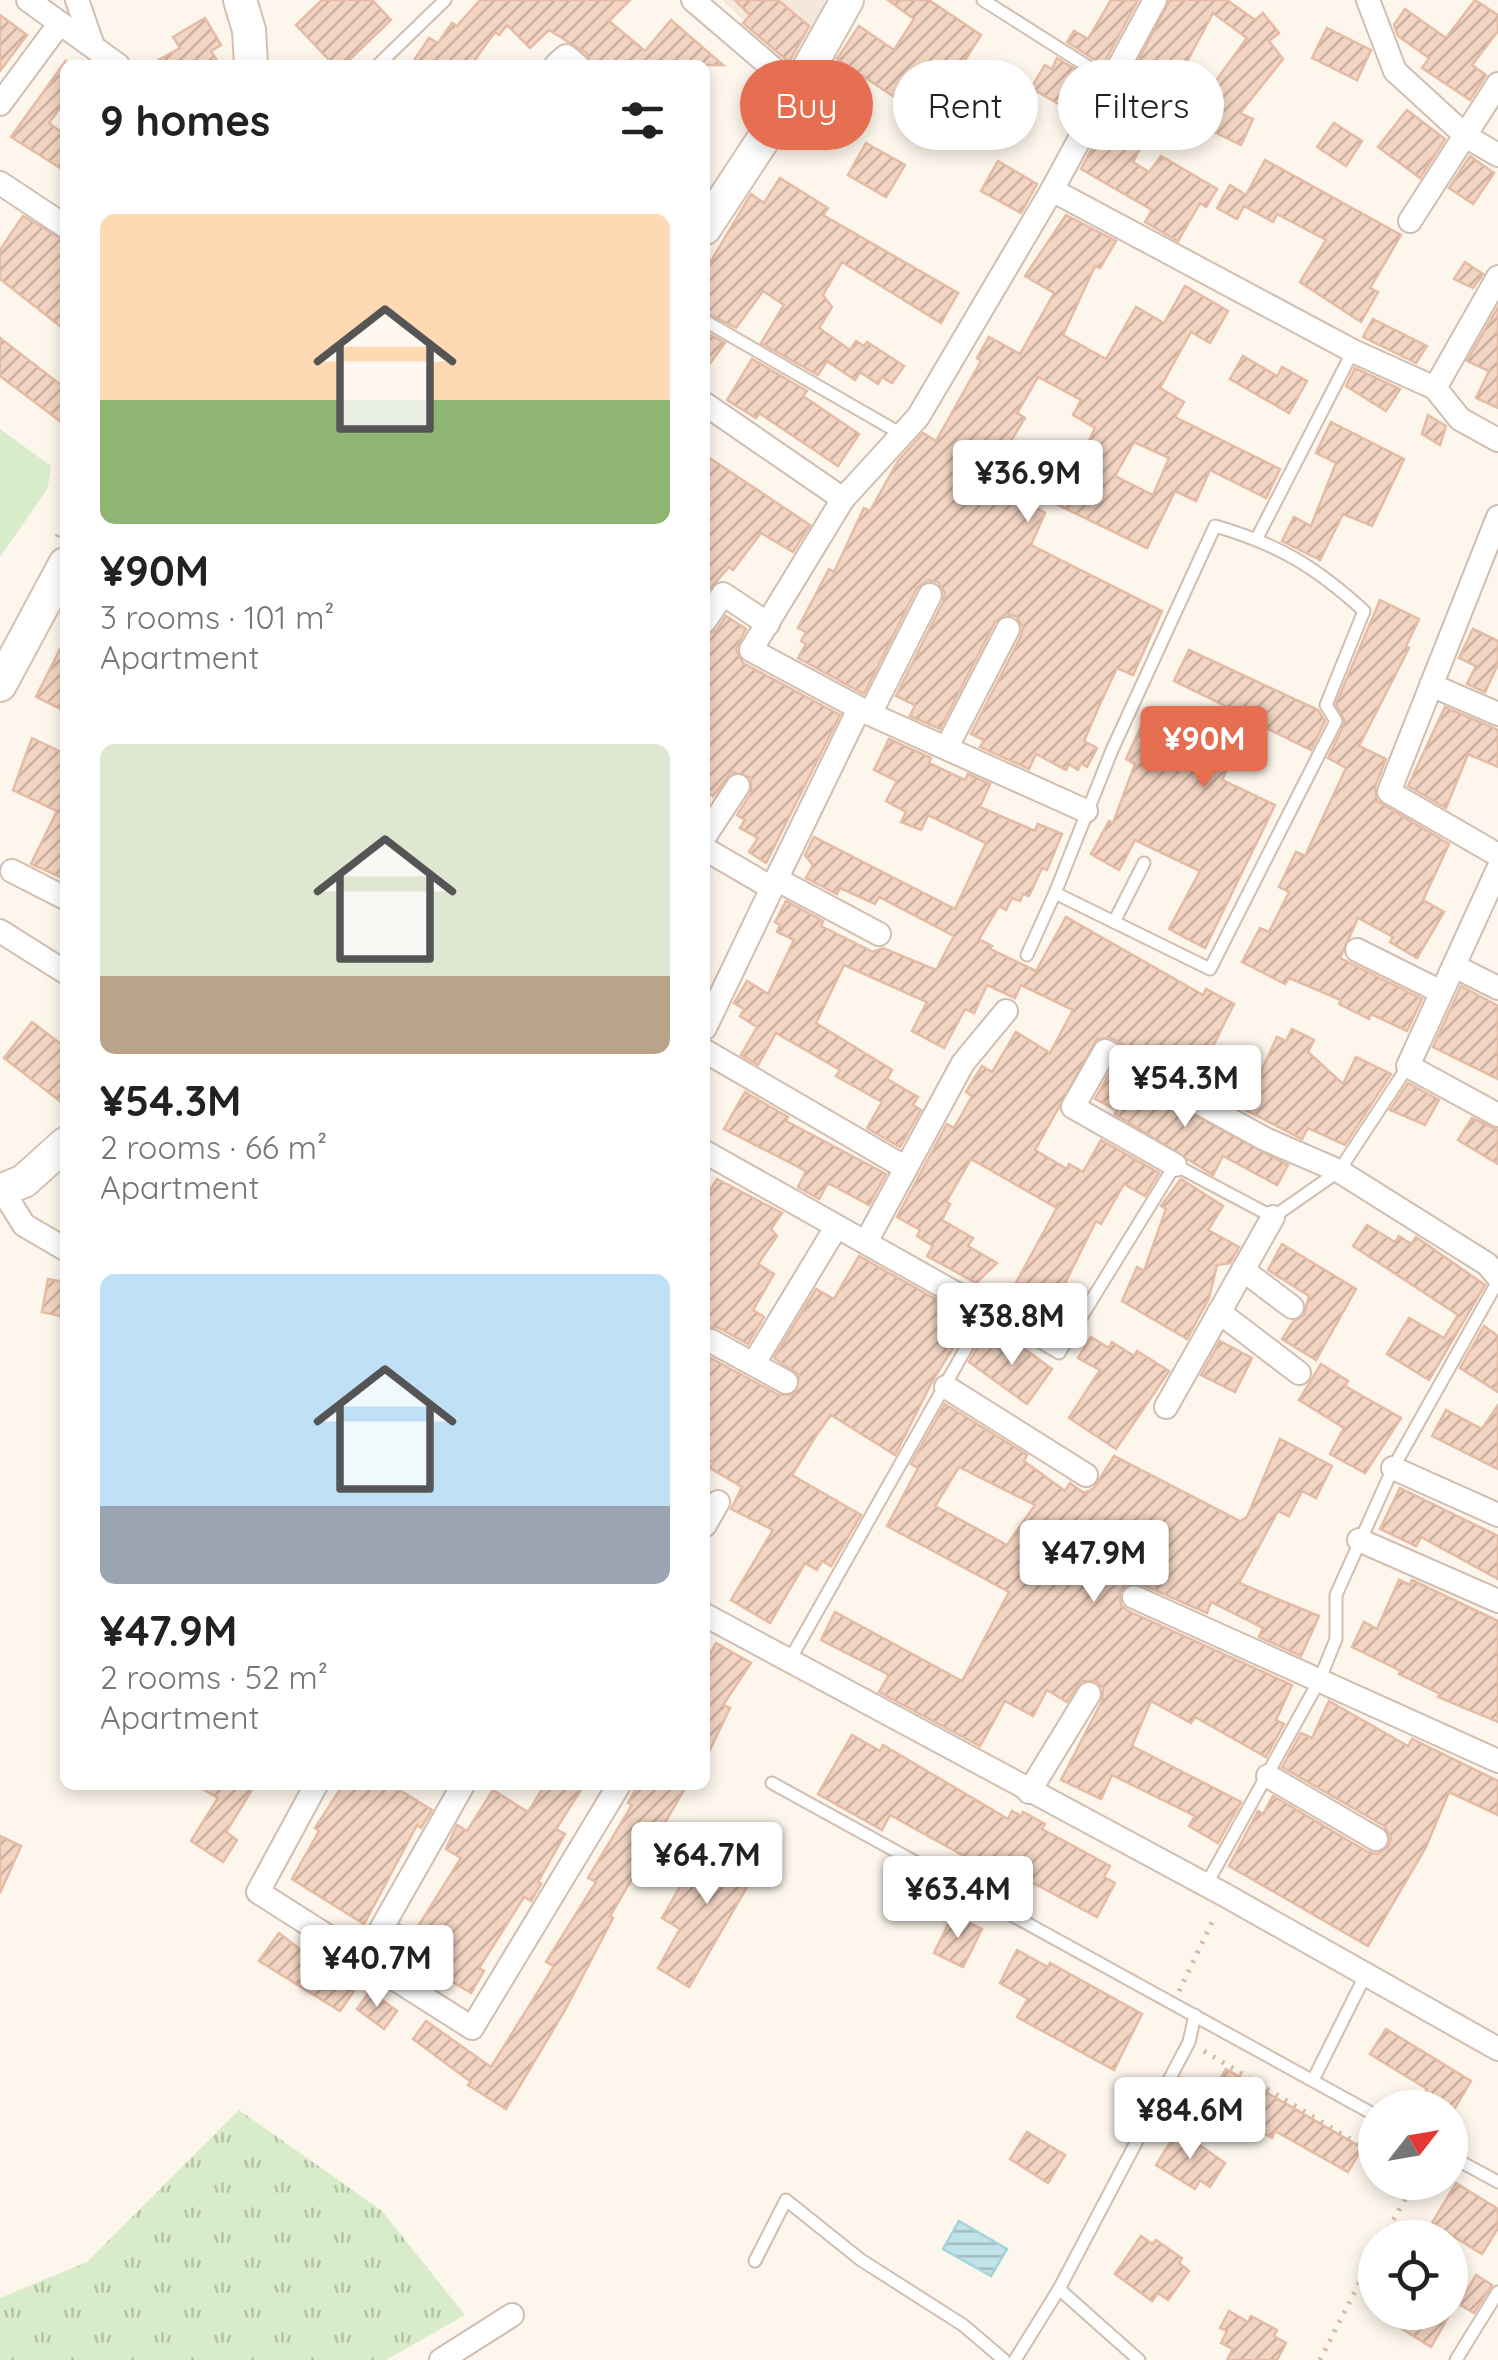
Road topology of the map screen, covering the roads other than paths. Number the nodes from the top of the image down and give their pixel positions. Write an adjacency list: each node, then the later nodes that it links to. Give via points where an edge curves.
1 (28, 0): 10 (street)
2 (77, 0): 11 (street)
3 (240, 0): 13 (main road)
4 (445, 0): 14 (lane)
5 (693, 0): 15 (street)
6 (847, 0): 16 (main road)
7 (983, 0): 17 (lane)
8 (1155, 0): 18 (street)
9 (1378, 6): 21 (street, via 1394,72)
10 (60, 23): 11 (street); 20 (street)
11 (94, 46): 12 (street)
12 (112, 60)
13 (251, 60)
14 (383, 60)
15 (763, 60)
16 (812, 60)
17 (1078, 60)
18 (1121, 60)
19 (1498, 84): 21 (street)
20 (0, 104)
21 (1467, 137): 24 (street); 28 (street)
22 (756, 150): 27 (main road)
23 (1073, 150): 26 (street)
24 (1498, 155)
25 (0, 183): 29 (street)
26 (1052, 190): 32 (street); 35 (street)
27 (710, 220)
28 (1410, 222)
29 (60, 223)
30 (1498, 277): 33 (street)
31 (710, 324): 35 (lane)
32 (1353, 351): 33 (street); 39 (lane)
33 (1436, 388): 36 (street, via 1460,418)
34 (710, 407): 37 (street)
35 (903, 435): 37 (street)
36 (1498, 440)
37 (843, 499): 43 (street)
38 (1498, 516): 46 (street)
39 (1258, 538): 51 (lane, via 1214,526); 60 (lane, via 1320,570 1364,611 1326,705 1336,721 1210,969)
40 (60, 573): 45 (main road)
41 (930, 596): 47 (street)
42 (710, 614): 43 (street, via 723,594)
43 (768, 624): 47 (street, via 751,650)
44 (1008, 628): 49 (street)
45 (0, 685)
46 (1431, 685): 48 (street); 53 (street, via 1389,792)
47 (865, 711): 49 (street); 57 (street)
48 (1498, 714)
49 (946, 747): 51 (street)
50 (738, 786): 52 (street)
51 (1086, 812): 58 (lane)
52 (710, 828)
53 (1495, 850): 65 (street)
54 (710, 852): 57 (street)
55 (1144, 863): 60 (lane)
56 (12, 870): 59 (street)
57 (774, 884): 62 (street); 70 (street)
58 (1055, 893): 60 (lane); 64 (lane)
59 (60, 895)
60 (1114, 922)
61 (0, 932): 66 (street)
62 (880, 934)
63 (1357, 950): 68 (street)
64 (1027, 955)
65 (1454, 966): 67 (street); 68 (street)
66 (60, 969)
67 (1498, 988)
68 (1441, 992): 72 (street)
69 (1006, 1011): 77 (street, via 963,1063)
70 (710, 1018)
71 (710, 1054): 77 (street)
72 (1408, 1066): 73 (street); 78 (lane)
73 (1498, 1115)
74 (60, 1149): 79 (main road, via 24,1181)
75 (710, 1162): 81 (street)
76 (1176, 1165): 78 (street, via 1073,1107 1105,1051); 80 (lane); 87 (lane, via 1059,1353)
77 (906, 1168): 82 (street)
78 (1339, 1171): 80 (lane); 85 (street, via 1487,1264)
79 (1, 1190): 83 (street, via 24,1224)
80 (1273, 1218): 84 (street)
81 (835, 1229): 82 (street); 90 (street)
82 (866, 1242): 87 (street)
83 (60, 1245)
84 (1243, 1270): 86 (street); 88 (street)
85 (1498, 1279): 95 (lane)
86 (1292, 1307)
87 (987, 1311): 93 (lane)
88 (1219, 1312): 91 (street); 94 (street)
89 (710, 1341): 90 (street)
90 (754, 1364): 92 (street)
91 (1299, 1373)
92 (786, 1382)
93 (946, 1387): 96 (street); 104 (lane)
94 (1166, 1407)
95 (1393, 1468): 98 (street); 100 (lane)
96 (1086, 1475)
97 (718, 1502): 99 (street)
98 (1498, 1514)
99 (710, 1516)
100 (1360, 1540): 102 (street); 105 (lane, via 1336,1594 1336,1640)
101 (1134, 1597): 105 (street)
102 (1498, 1601)
103 (712, 1619): 104 (street)
104 (788, 1663): 113 (street)
105 (1319, 1681): 107 (street); 108 (lane)
106 (1089, 1694): 113 (street)
107 (1498, 1761)
108 (1268, 1776): 114 (street); 115 (lane)
109 (772, 1783): 118 (lane)
110 (313, 1790): 116 (street, via 258,1892)
111 (460, 1790): 116 (street)
112 (617, 1790): 116 (street, via 472,2028)
113 (1028, 1792): 115 (street)
114 (1376, 1839)
115 (1206, 1885): 117 (street)
116 (364, 1959)
117 (1366, 1974): 119 (street); 120 (lane)
118 (1195, 2016): 120 (lane); 125 (lane, via 1189,2042)
119 (1498, 2049)
120 (1313, 2080): 121 (lane)
121 (1358, 2105)
122 (1468, 2166): 123 (lane)
123 (1498, 2182)
124 (755, 2261): 129 (lane, via 786,2200)
125 (1059, 2289): 130 (lane); 131 (lane)
126 (1498, 2292): 132 (lane)
127 (512, 2316): 128 (street)
128 (441, 2360)
129 (1004, 2360)
130 (1015, 2360)
131 (1138, 2360)
132 (1456, 2360)

